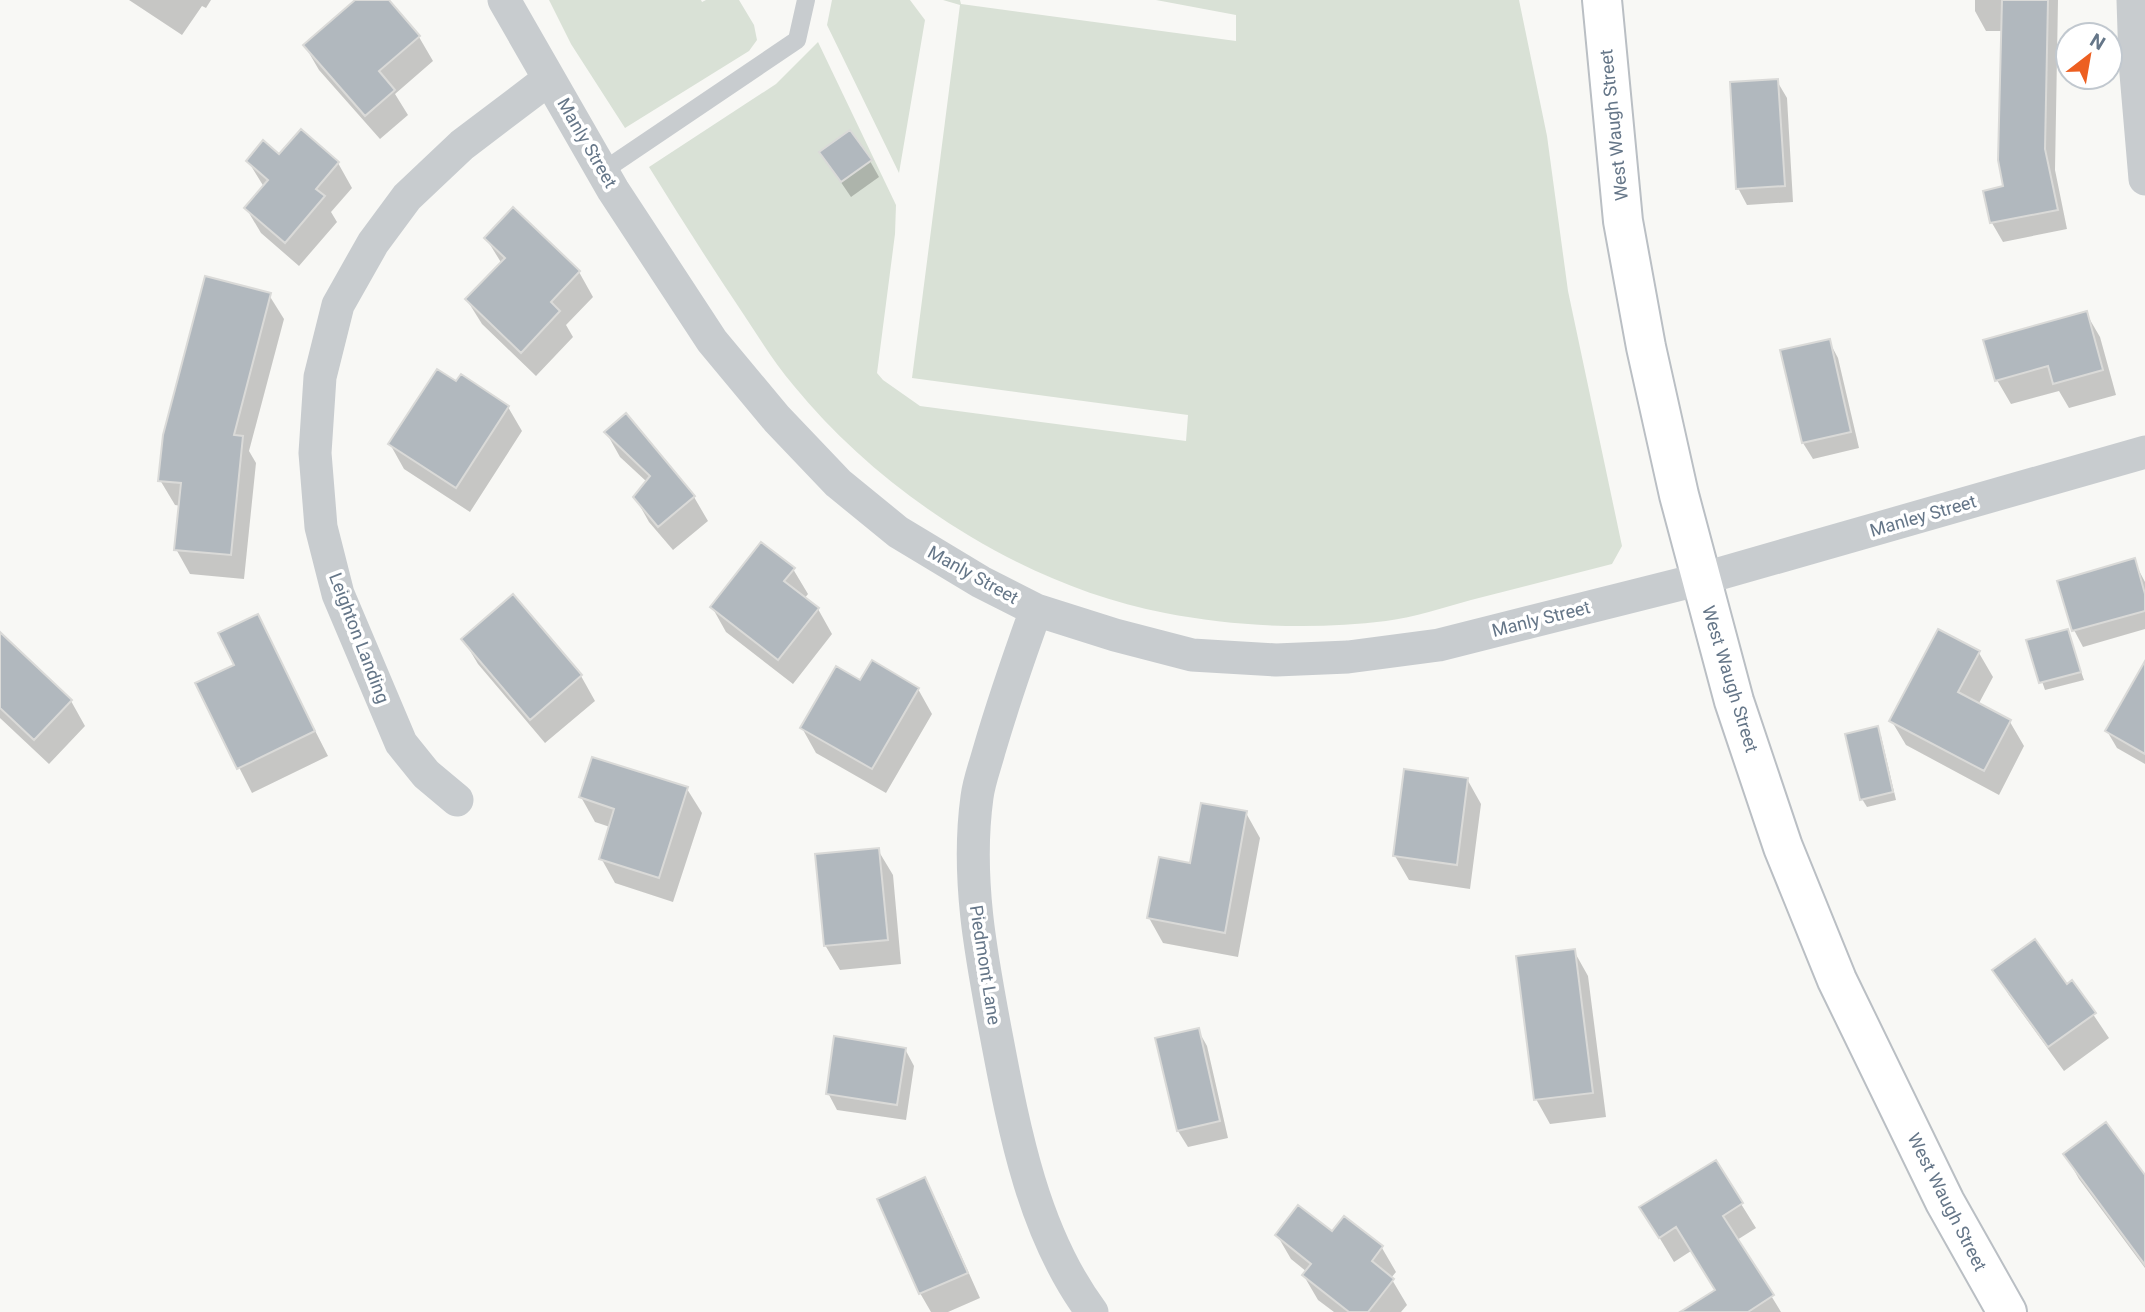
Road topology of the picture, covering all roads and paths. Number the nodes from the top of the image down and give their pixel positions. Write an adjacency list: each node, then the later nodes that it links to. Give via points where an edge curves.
1 (504, 0): 5 (street, Manly Street)
2 (806, 0): 6 (lane, via 797,40)
3 (1602, 0): 9 (street, West Waugh Street, via 1623,221 1646,347)
4 (2133, 0): 7 (street)
5 (549, 79): 6 (street, Manly Street); 11 (street, Leighton Landing, via 462,145 407,197 373,243 338,304 320,377 315,453 320,514 338,594 401,743 426,774)
6 (603, 171): 10 (street, Manly Street, via 712,341 838,484 898,532)
7 (2145, 179)
8 (2145, 453): 9 (street, Manley Street)
9 (1701, 579): 10 (street, Manly Street, via 1439,645 1348,657 1276,660 1192,655); 13 (street, West Waugh Street, via 1734,701 1783,847 1837,980 1945,1202)
10 (1036, 610): 12 (street, Piedmont Lane, via 977,795 973,876 978,940 1011,1111 1038,1208 1072,1286)
11 (457, 800)
12 (1092, 1312)
13 (2007, 1312)

